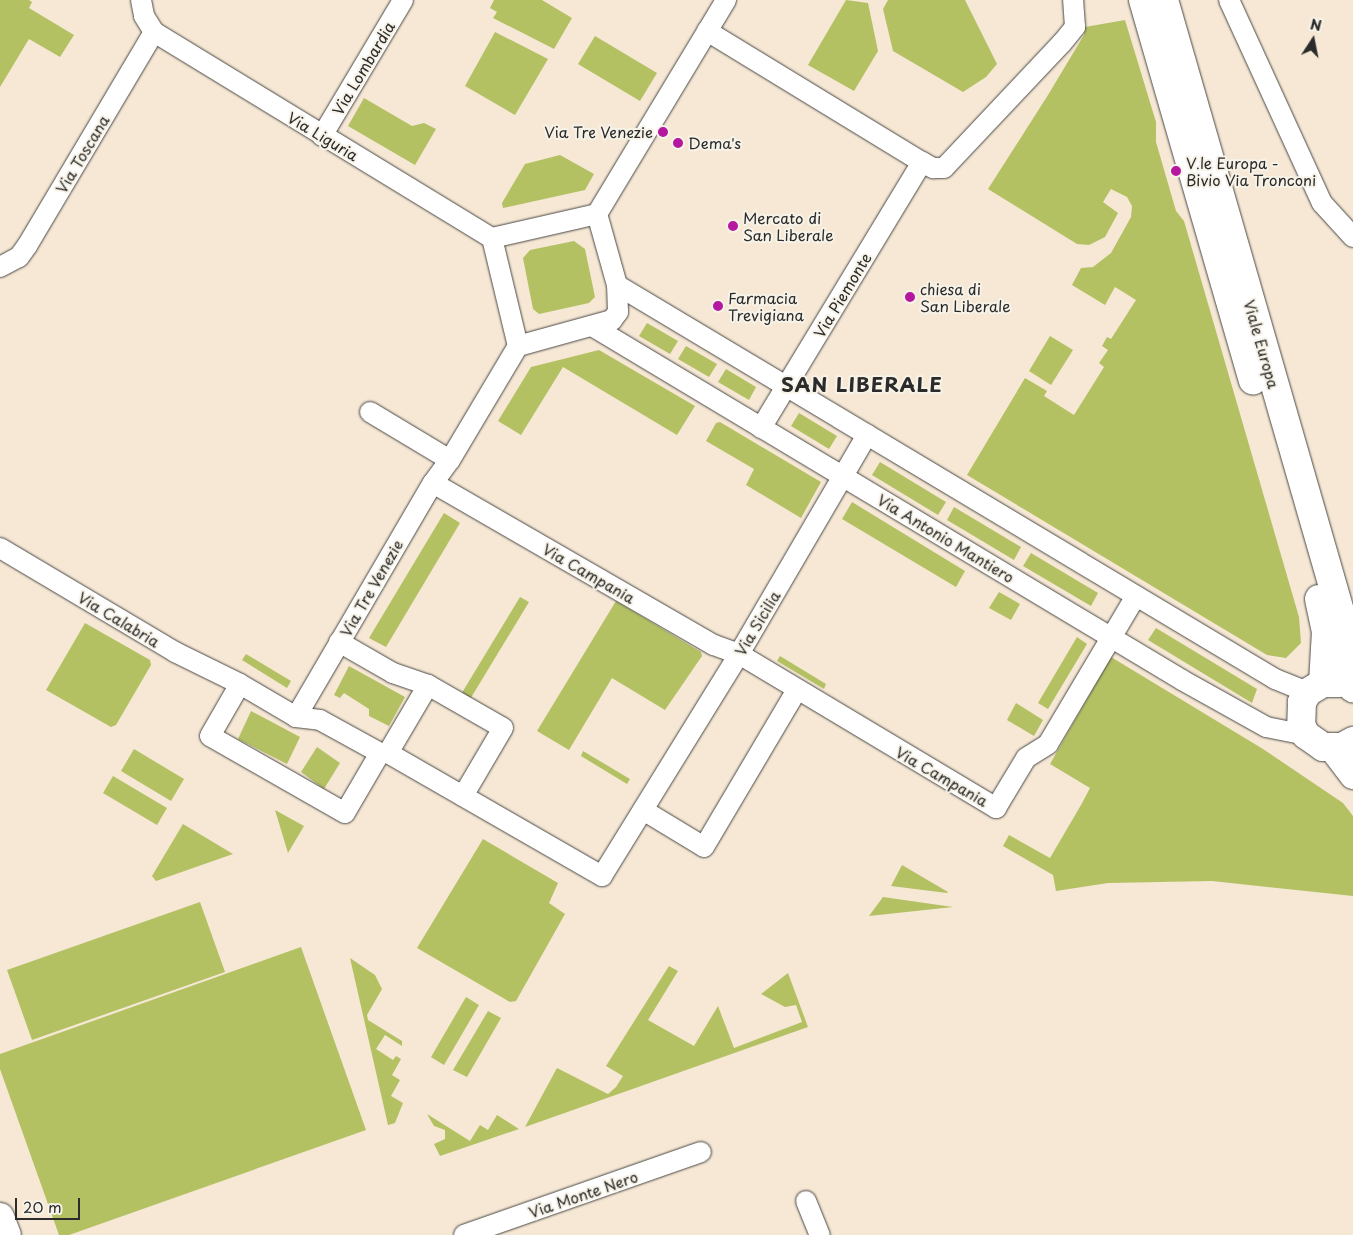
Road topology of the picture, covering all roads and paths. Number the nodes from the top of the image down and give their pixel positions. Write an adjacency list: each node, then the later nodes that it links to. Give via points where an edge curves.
1 (141, 0): 9 (street, via 144,16)
2 (404, 0): 10 (street, Via Lombardia)
3 (726, 0): 8 (street)
4 (1072, 0): 11 (street, via 1075,26 1056,52 944,168 933,168)
5 (1142, 0): 33 (main road, Viale Europa, via 1324,616 1327,645)
6 (1164, 0): 34 (main road, Viale Europa, via 1342,617)
7 (1229, 0): 13 (street, via 1322,203)
8 (707, 31): 11 (street); 12 (street)
9 (154, 32): 10 (street, Via Liguria); 15 (street, Via Toscana, via 27,246 19,257)
10 (322, 136): 14 (street, Via Liguria)
11 (922, 162): 19 (street, Via Piemonte)
12 (598, 214): 14 (street); 16 (street)
13 (1353, 237)
14 (492, 238): 18 (street)
15 (0, 267)
16 (617, 285): 17 (street, via 618,312 612,320); 19 (street)
17 (592, 326): 18 (street); 21 (street, Via Antonio Mantiero)
18 (518, 346): 23 (street, Via Tre Venezie)
19 (787, 387): 21 (street, Via Piemonte); 22 (street)
20 (370, 412): 23 (street)
21 (761, 428): 24 (street, Via Antonio Mantiero)
22 (867, 435): 24 (street, Via Sicilia); 27 (street)
23 (450, 460): 25 (street, Via Tre Venezie)
24 (843, 476): 28 (street, Via Antonio Mantiero); 30 (street, Via Sicilia)
25 (433, 483): 29 (street, Via Tre Venezie); 30 (street, Via Campania, via 714,645)
26 (2, 554): 31 (street, Via Calabria, via 175,652)
27 (1136, 596): 28 (street, Via Campania); 33 (street, via 1275,679)
28 (1111, 637): 35 (street, Via Campania, via 1048,744 1026,758 996,808); 37 (street, Via Antonio Mantiero, via 1266,727)
29 (339, 642): 32 (street, via 393,673); 36 (street, Via Tre Venezie)
30 (739, 654): 35 (street, Via Campania); 42 (street, Via Sicilia)
31 (240, 684): 36 (street, Via Calabria); 39 (street, via 210,736 344,813)
32 (428, 685): 39 (street); 41 (street, via 503,728)
33 (1316, 688): 34 (main road, Viale Europa, via 1333,682); 37 (main road, Viale Europa, via 1300,713)
34 (1353, 689)
35 (797, 690): 42 (street, via 704,847)
36 (296, 717): 39 (street, Via Sicilia, via 320,720)
37 (1306, 735): 38 (main road, via 1322,747)
38 (1343, 745): 40 (main road)
39 (384, 753): 41 (street, Via Sicilia)
40 (1353, 776)
41 (463, 796): 42 (street, Via Sicilia, via 602,876)
42 (643, 810)
43 (701, 1152): 47 (street, Via Monte Nero)
44 (806, 1201): 48 (street)
45 (0, 1217): 46 (main road)
46 (7, 1235)
47 (464, 1235)
48 (820, 1235)

